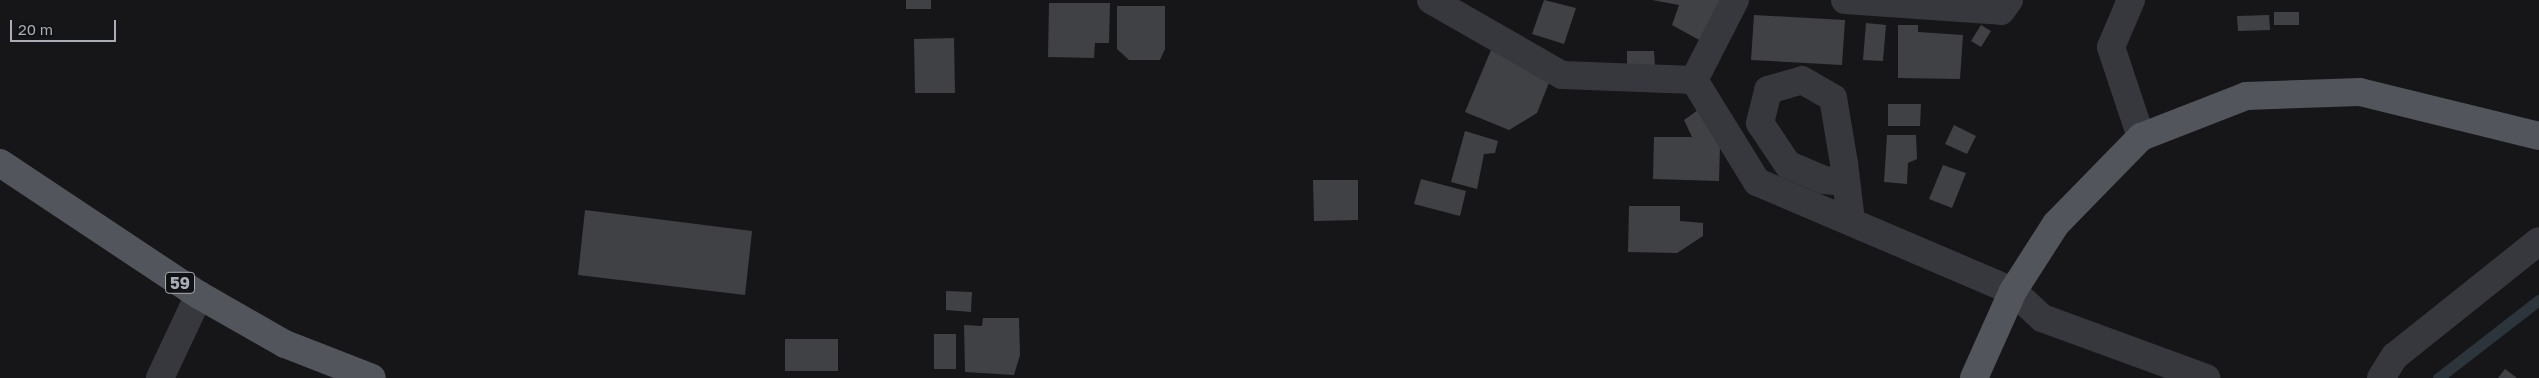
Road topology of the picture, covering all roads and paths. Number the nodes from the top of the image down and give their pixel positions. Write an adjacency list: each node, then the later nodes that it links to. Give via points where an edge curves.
1 (1431, 0): 6 (street, via 1562,74)
2 (1735, 0): 6 (street)
3 (1845, 0): 4 (street, via 2001,10)
4 (2009, 0)
5 (2131, 0): 8 (street, via 2111,47)
6 (1694, 80): 11 (street, via 1757,182)
7 (2539, 136): 8 (main road, via 2360,92 2246,96)
8 (2142, 137): 13 (main road, via 2056,224)
9 (0, 163): 14 (main road, 59)
10 (1846, 182): 11 (street)
11 (1851, 221): 13 (street)
12 (2539, 240): 19 (street, via 2395,356)
13 (2013, 291): 17 (main road); 18 (street, via 2042,318)
14 (199, 295): 15 (street); 16 (main road, 59, via 285,344)
15 (160, 378)
16 (372, 378)
17 (1974, 378)
18 (2206, 378)
19 (2381, 378)

